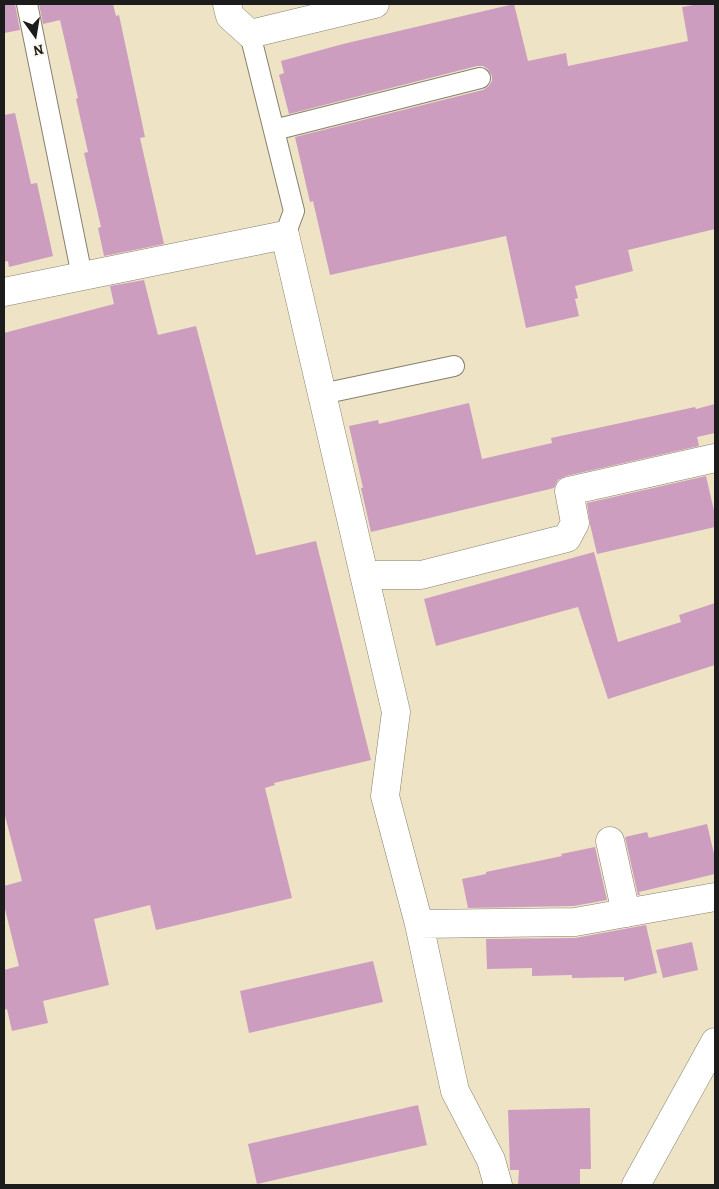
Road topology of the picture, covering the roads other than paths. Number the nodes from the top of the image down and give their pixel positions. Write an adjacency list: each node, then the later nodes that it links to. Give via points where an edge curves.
1 (27, 4): 8 (lane)
2 (227, 4): 4 (street, via 230,16)
3 (375, 4): 4 (street)
4 (250, 34): 6 (lane)
5 (480, 78): 6 (lane)
6 (274, 130): 7 (lane, via 294,211)
7 (286, 235): 8 (street); 11 (street)
8 (82, 276): 9 (street)
9 (4, 292)
10 (454, 366): 11 (lane)
11 (322, 394): 13 (street)
12 (715, 458): 13 (street, via 569,490 575,523 567,538 421,575)
13 (364, 575): 17 (street, via 396,712 385,796)
14 (610, 841): 16 (street)
15 (715, 897): 16 (street)
16 (626, 913): 17 (street, via 575,922)
17 (419, 924): 19 (street, via 455,1091 491,1160)
18 (715, 1042): 20 (street)
19 (498, 1185)
20 (636, 1185)

